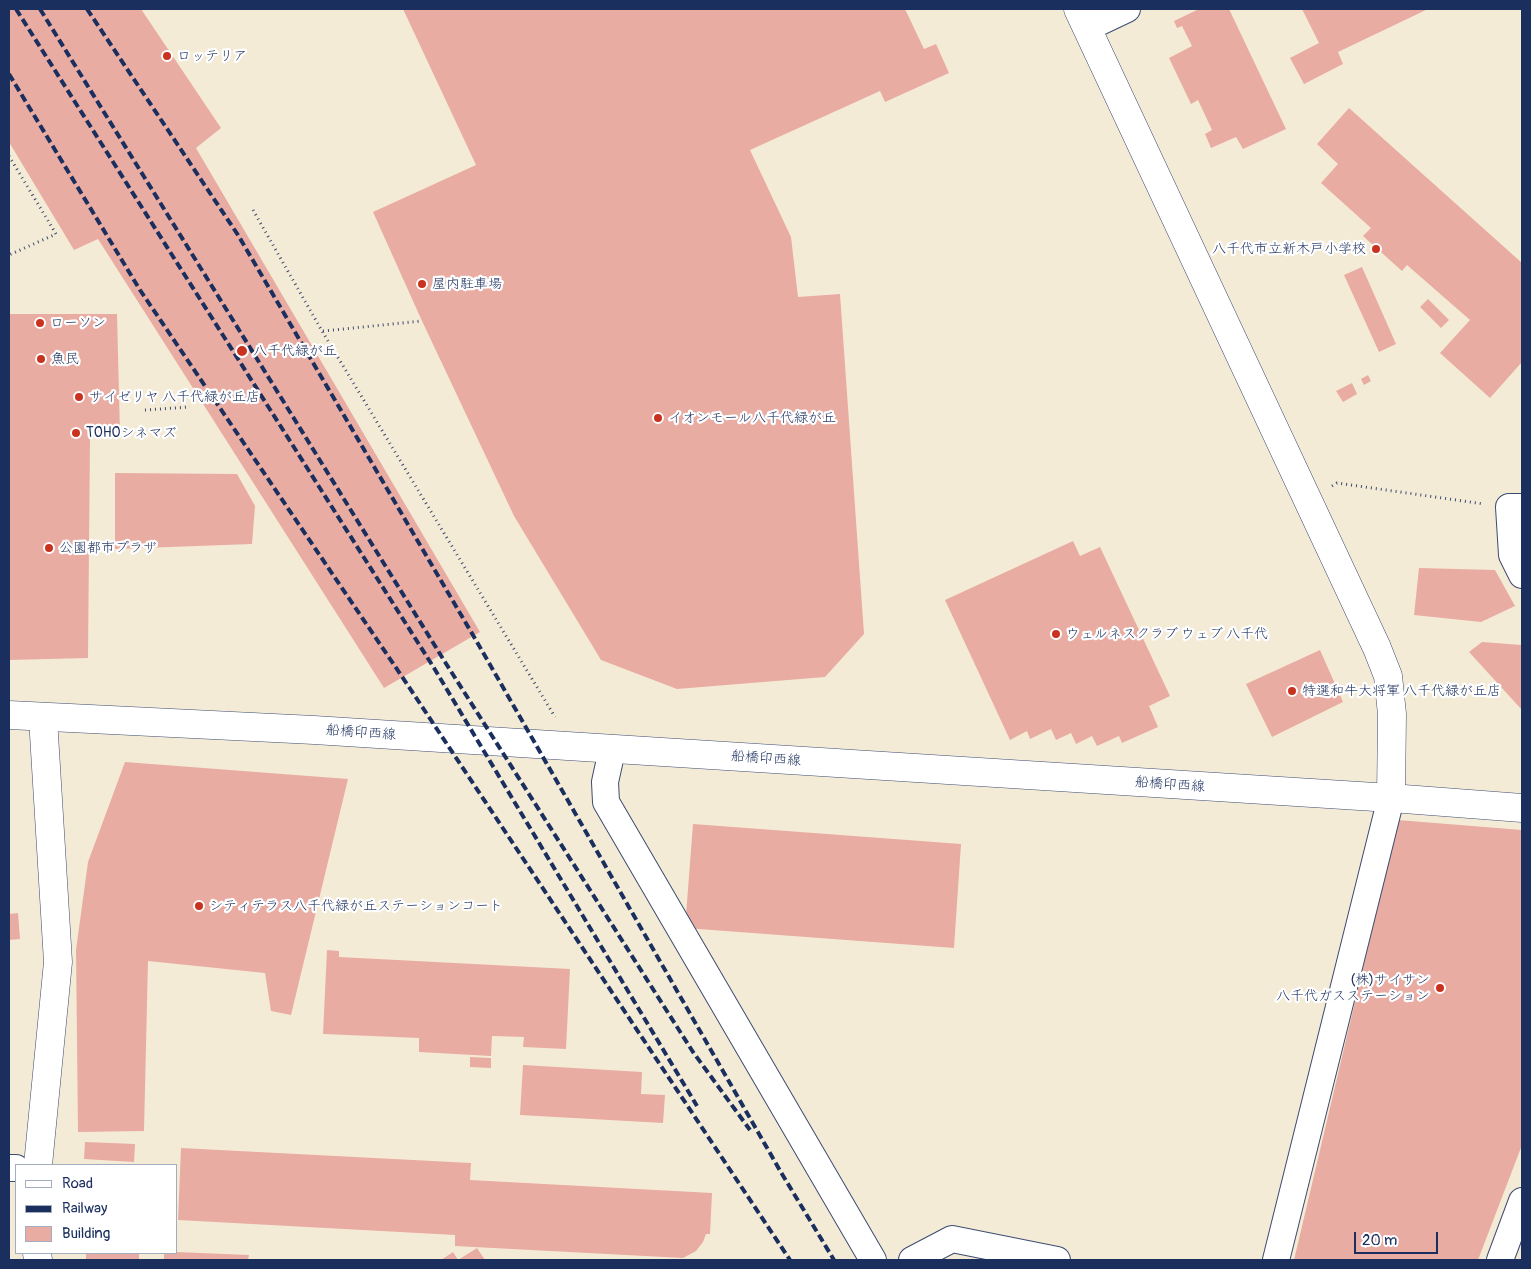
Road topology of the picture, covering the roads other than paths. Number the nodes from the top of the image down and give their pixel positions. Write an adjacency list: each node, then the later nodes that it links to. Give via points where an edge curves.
1 (1127, 9): 2 (street)
2 (1082, 18): 8 (main road, via 1377,648 1388,676 1392,714)
3 (1516, 507): 4 (street, via 1512,555)
4 (1522, 575)
5 (9, 715): 6 (main road, 船橋印西線)
6 (43, 718): 7 (main road, 船橋印西線, via 314,730); 10 (main road, via 58,962)
7 (612, 750): 8 (main road, 船橋印西線); 12 (street, via 605,782 606,802)
8 (1391, 798): 9 (main road, 船橋印西線); 15 (street)
9 (1522, 808)
10 (38, 1164)
11 (1522, 1201): 16 (street)
12 (873, 1260)
13 (912, 1260): 14 (street, via 952,1239)
14 (1057, 1260)
15 (1276, 1260)
16 (1500, 1260)

